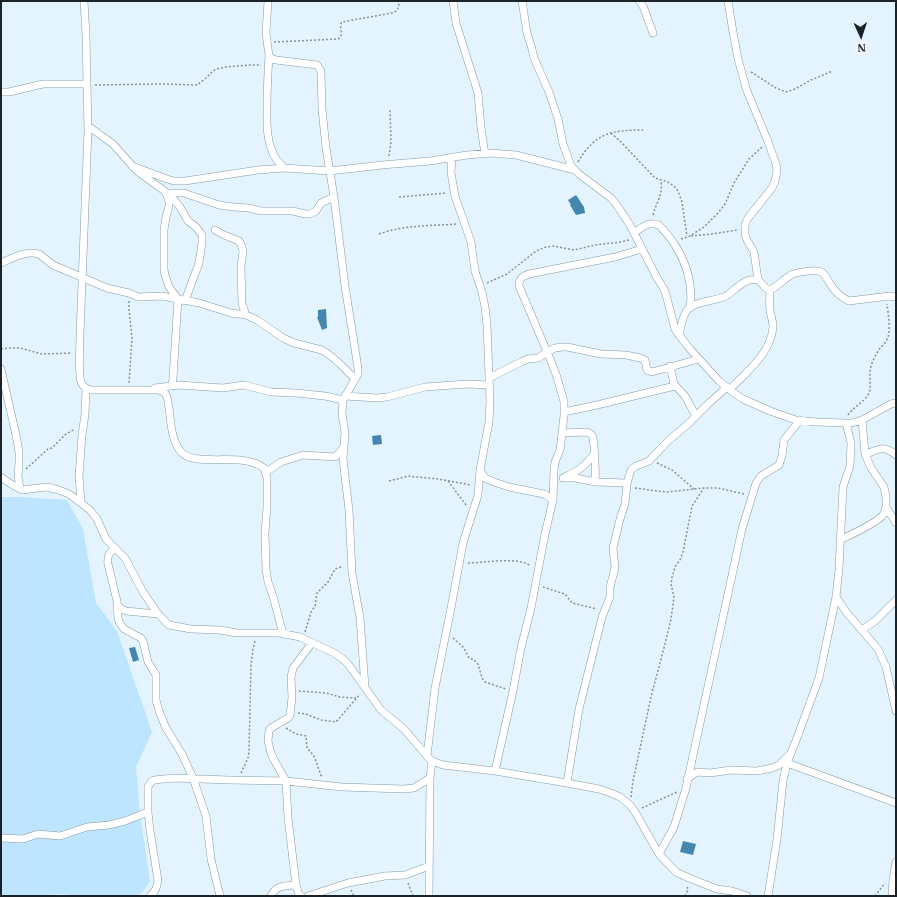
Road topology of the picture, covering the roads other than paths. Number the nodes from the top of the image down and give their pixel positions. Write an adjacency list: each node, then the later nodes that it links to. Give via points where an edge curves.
1 (84, 1): 9 (street)
2 (268, 1): 8 (street, via 266,33)
3 (454, 1): 12 (street, via 456,23 480,102)
4 (522, 1): 16 (street, via 533,54 550,92 563,144 569,162)
5 (639, 1): 7 (street)
6 (728, 1): 25 (street, via 739,64 776,164 776,177 772,188 746,221 747,240 753,248)
7 (653, 33)
8 (269, 56): 15 (street, via 268,138 273,154); 17 (street, via 276,60 317,65 321,71 322,109)
9 (87, 84): 10 (street, via 43,84); 11 (street)
10 (1, 92)
11 (88, 126): 14 (street, via 112,144); 24 (street)
12 (485, 154): 13 (street); 16 (street, via 516,155)
13 (452, 157): 17 (street); 37 (street, via 451,172 455,193 471,242 487,325)
14 (132, 166): 15 (street, via 174,181); 18 (street)
15 (284, 168): 17 (street)
16 (575, 170): 21 (street, via 611,198)
17 (330, 171): 19 (street)
18 (166, 193): 19 (street, via 184,193 219,205 305,214 316,211 321,203); 28 (street, via 169,206 164,230 164,275 169,288); 28 (street, via 173,198 188,221 202,235 199,263)
19 (334, 197): 36 (street, via 358,368)
20 (215, 230): 30 (street, via 241,244 242,304)
21 (636, 236): 22 (street); 29 (street, via 652,223 659,226 673,242 688,273)
22 (642, 249): 31 (street, via 665,292); 32 (street, via 529,274 520,279 519,286)
23 (1, 263): 24 (street, via 31,252)
24 (82, 278): 28 (street, via 138,297 162,296); 41 (street, via 81,380)
25 (758, 280): 26 (street); 29 (street, via 747,281 725,296)
26 (770, 290): 27 (street, via 794,274 816,271 822,272 833,290 849,301); 40 (street, via 773,328 767,347 751,368)
27 (896, 297)
28 (181, 300): 30 (street); 38 (street)
29 (690, 308): 31 (street, via 684,316)
30 (246, 315): 36 (street, via 283,338 326,352)
31 (679, 335): 33 (street)
32 (547, 352): 34 (street, via 567,347 640,358 645,360 648,370 652,372); 37 (street, via 538,358 521,362); 45 (street, via 561,391)
33 (699, 359): 34 (street); 40 (street)
34 (670, 366): 39 (street)
35 (1, 369): 62 (street, via 19,452)
36 (355, 379): 43 (street)
37 (489, 382): 43 (street, via 425,387 378,398); 55 (street, via 489,422)
38 (172, 385): 42 (street); 43 (street, via 223,388 244,386 271,392)
39 (675, 386): 45 (street); 46 (street, via 685,396)
40 (728, 388): 46 (street); 47 (street, via 743,399 770,411)
41 (86, 389): 42 (street); 64 (street, via 79,476)
42 (144, 390): 56 (street, via 162,390 167,396 176,444 186,456 193,459 227,459 255,463)
43 (344, 398): 51 (street, via 342,414)
44 (896, 403): 48 (street)
45 (564, 412): 50 (street)
46 (696, 416): 60 (street, via 649,460 631,470)
47 (800, 420): 49 (street); 84 (street, via 784,440 779,465 756,483 742,529)
48 (862, 420): 49 (street); 53 (street)
49 (845, 423): 67 (street, via 851,443 850,466 843,487)
50 (562, 434): 52 (street, via 590,433 593,436); 61 (street, via 555,462)
51 (345, 444): 56 (street, via 335,457 303,455 281,462); 76 (street, via 343,459)
52 (596, 454): 58 (street, via 586,465); 59 (street)
53 (865, 454): 54 (street, via 883,448 891,450); 65 (street, via 884,487)
54 (896, 455)
55 (480, 470): 63 (street, via 485,478 494,482 509,488 544,494); 79 (street, via 478,495 463,543 435,688)
56 (266, 472): 74 (street, via 266,569)
57 (1, 477): 62 (street)
58 (563, 478): 59 (street); 61 (street)
59 (595, 482): 60 (street)
60 (627, 485): 86 (street, via 626,504 613,548 615,568 610,597 604,610 579,709)
61 (554, 486): 63 (street)
62 (20, 489): 64 (street, via 47,487 68,494)
63 (553, 500): 81 (street)
64 (81, 503): 68 (street, via 97,519 106,539)
65 (886, 507): 66 (street); 67 (street, via 878,520)
66 (896, 523)
67 (840, 540): 69 (street)
68 (115, 548): 71 (street, via 107,559); 72 (street, via 125,558)
69 (836, 598): 73 (street); 78 (street, via 818,678)
70 (896, 600): 73 (street)
71 (117, 604): 72 (street, via 126,611); 82 (street, via 118,620 122,626 143,641 148,662 156,676 156,700 159,711)
72 (158, 614): 74 (street, via 172,626)
73 (862, 630): 77 (street, via 878,648 886,667)
74 (283, 634): 75 (street)
75 (312, 643): 76 (street, via 343,659); 85 (street, via 293,668 288,718 269,731 271,753)
76 (365, 688): 79 (street, via 381,710 404,730)
77 (896, 711)
78 (791, 753): 80 (street); 84 (street, via 772,768 756,771 697,772)
79 (430, 759): 81 (street, via 443,765); 83 (street)
80 (787, 763): 87 (street); 101 (street)
81 (495, 771): 86 (street)
82 (192, 778): 85 (street); 88 (street, via 151,782 148,787); 95 (street, via 206,816 211,860)
83 (430, 778): 85 (street, via 409,789 342,787); 92 (street)
84 (687, 779): 90 (street, via 674,827)
85 (286, 781): 93 (street)
86 (567, 782): 90 (street, via 611,793 630,804)
87 (896, 803)
88 (148, 812): 89 (street, via 109,825 87,827 60,836 38,834 23,839); 94 (street, via 158,880 155,892)
89 (1, 838)
90 (659, 854): 100 (street, via 676,872 718,889)
91 (896, 862): 102 (street)
92 (429, 866): 98 (street, via 405,875 366,879); 99 (street)
93 (296, 885): 96 (street, via 277,888); 97 (street)
94 (150, 896)
95 (220, 896)
96 (271, 896)
97 (301, 896)
98 (308, 896)
99 (429, 896)
100 (747, 896)
101 (768, 896)
102 (892, 896)

